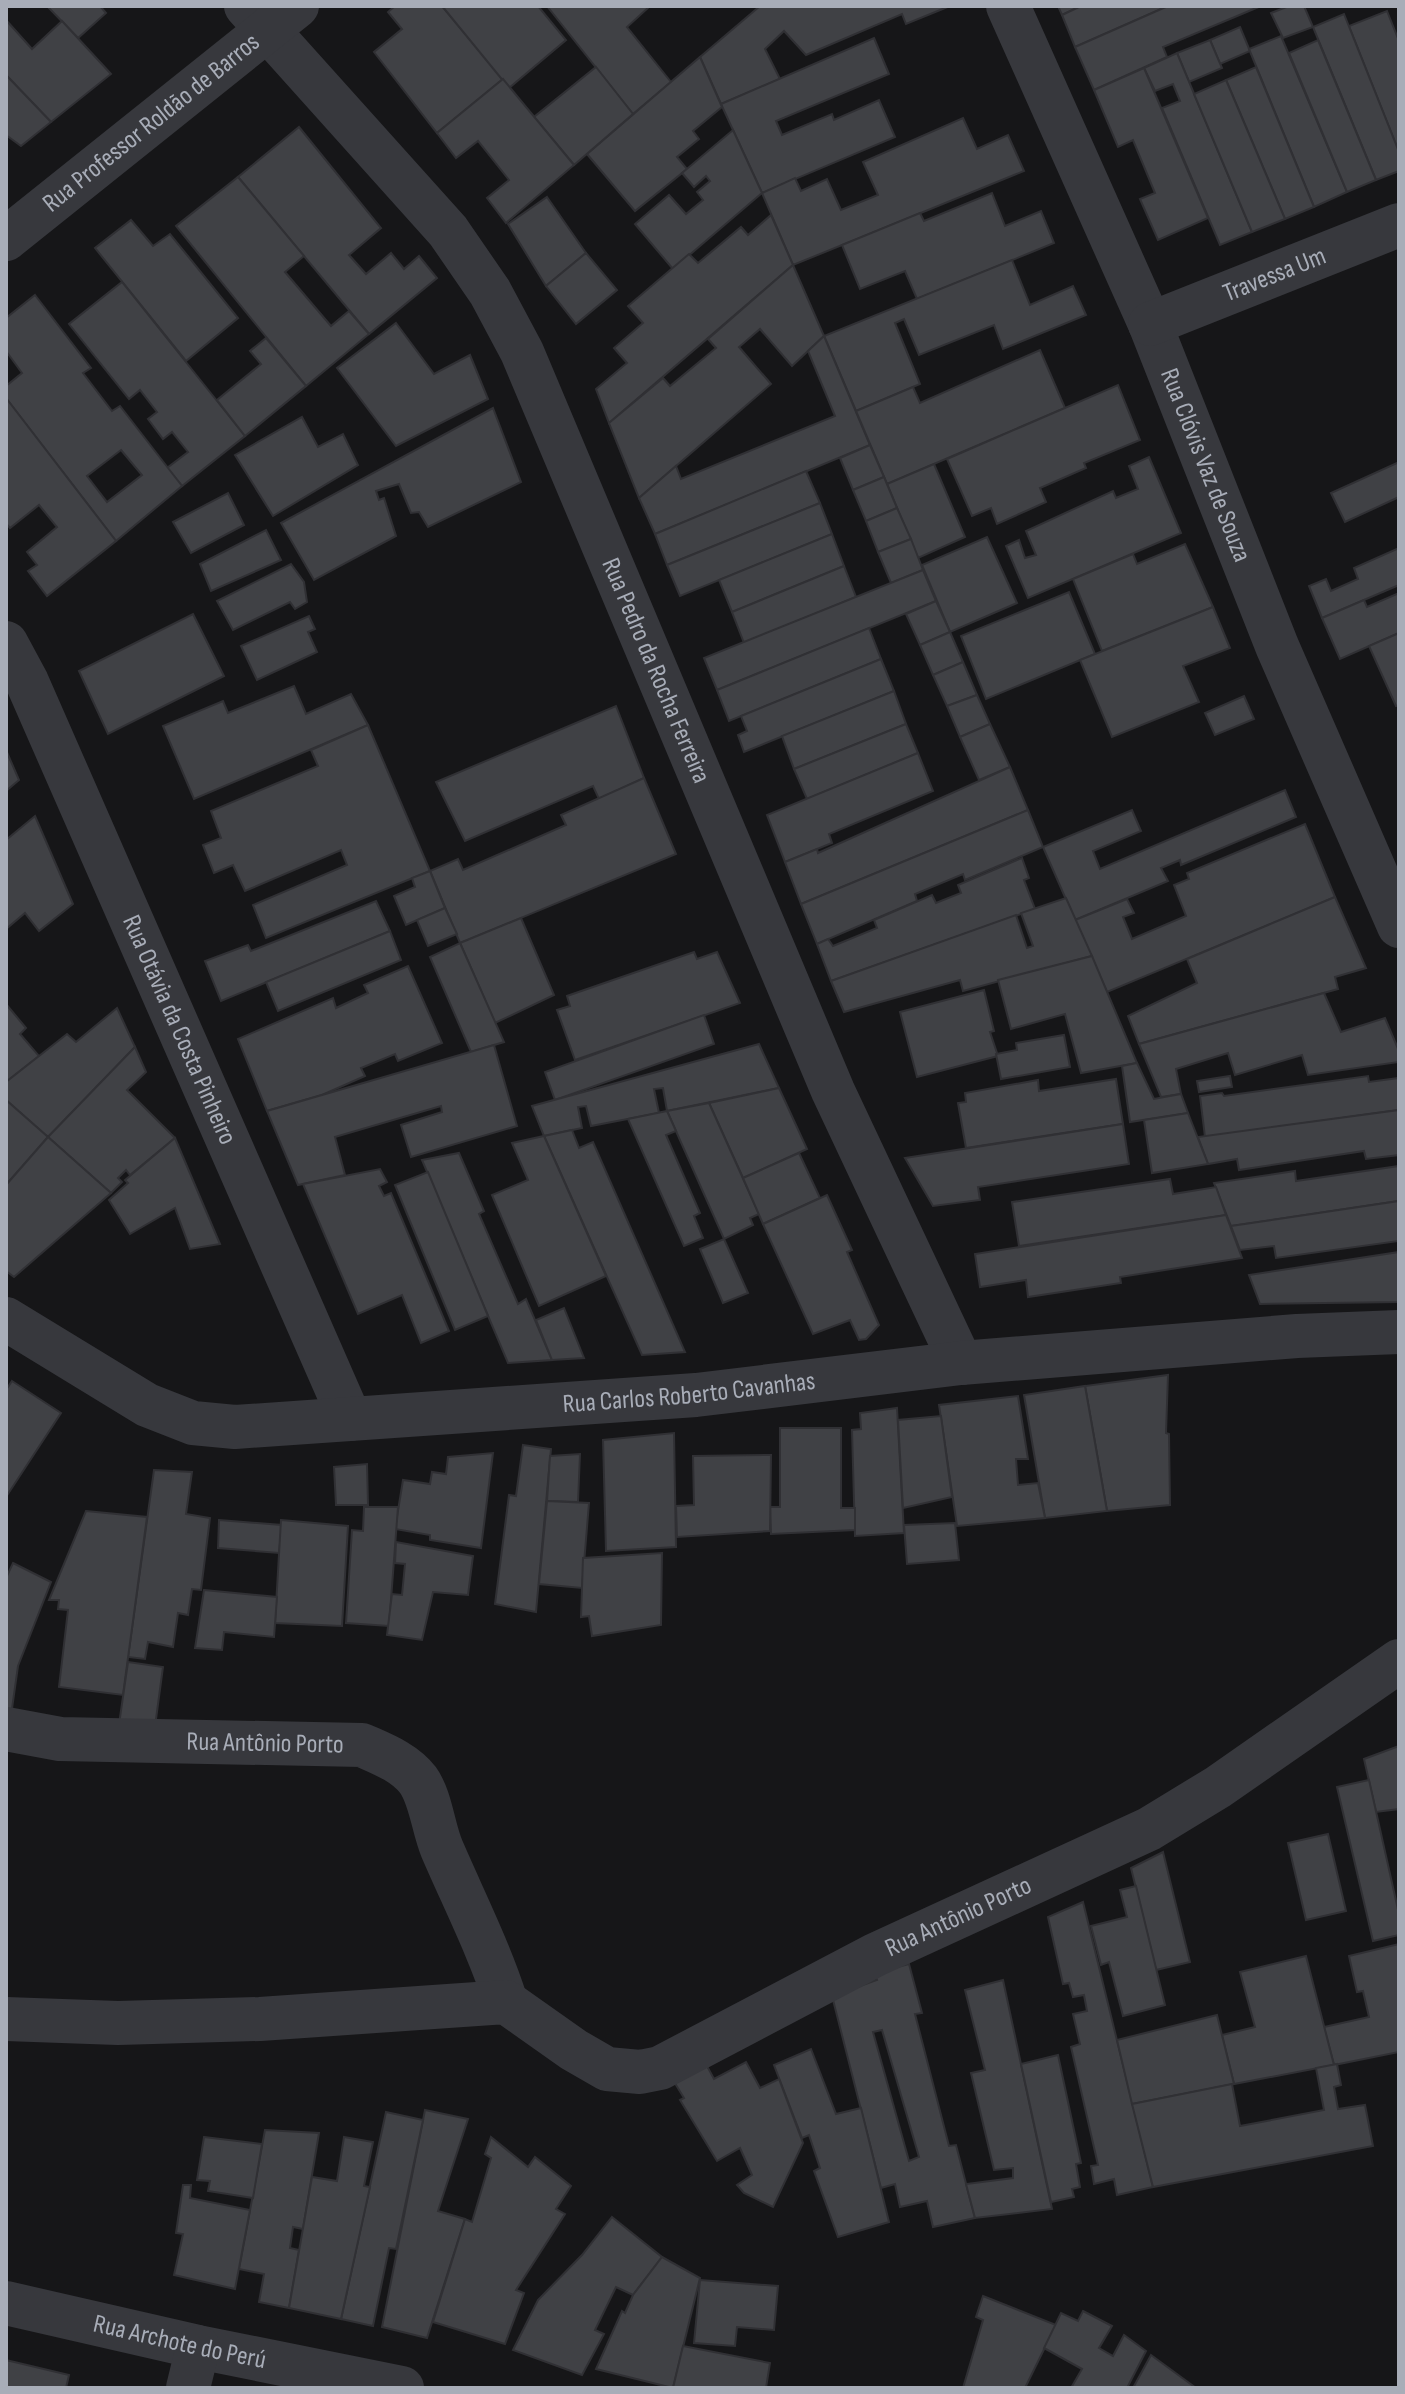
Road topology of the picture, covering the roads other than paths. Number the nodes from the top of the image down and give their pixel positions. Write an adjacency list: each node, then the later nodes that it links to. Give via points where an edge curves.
1 (1008, 6): 5 (street, Rua Clóvis Vaz de Souza)
2 (270, 14): 4 (street, Rua Professor Roldão de Barros); 10 (street, Rua Pedro da Rocha Ferreira, via 448,231 490,292 522,352 833,1091)
3 (1399, 225): 5 (street, Travessa Um)
4 (6, 239)
5 (1150, 324): 7 (street, Rua Clóvis Vaz de Souza, via 1277,646)
6 (6, 643): 11 (street, Rua Otávia da Costa Pinheiro)
7 (1399, 926)
8 (6, 1319): 11 (street, Rua Carlos Roberto Cavanhas, via 147,1405 193,1423 235,1427)
9 (1399, 1332): 10 (street, Rua Carlos Roberto Cavanhas)
10 (961, 1363): 11 (street, Rua Carlos Roberto Cavanhas, via 696,1395)
11 (350, 1419)
12 (1399, 1661): 14 (street, Rua Antônio Porto, via 1149,1829 875,1955 660,2068 607,2069)
13 (6, 1729): 14 (street, Rua Antônio Porto, via 60,1739 362,1745 391,1758 420,1783)
14 (506, 2002): 15 (street, via 260,2019)
15 (6, 2019)
16 (6, 2303): 17 (street, Rua Archote do Perú)
17 (193, 2368): 18 (street, Rua Archote do Perú)
18 (402, 2388)

